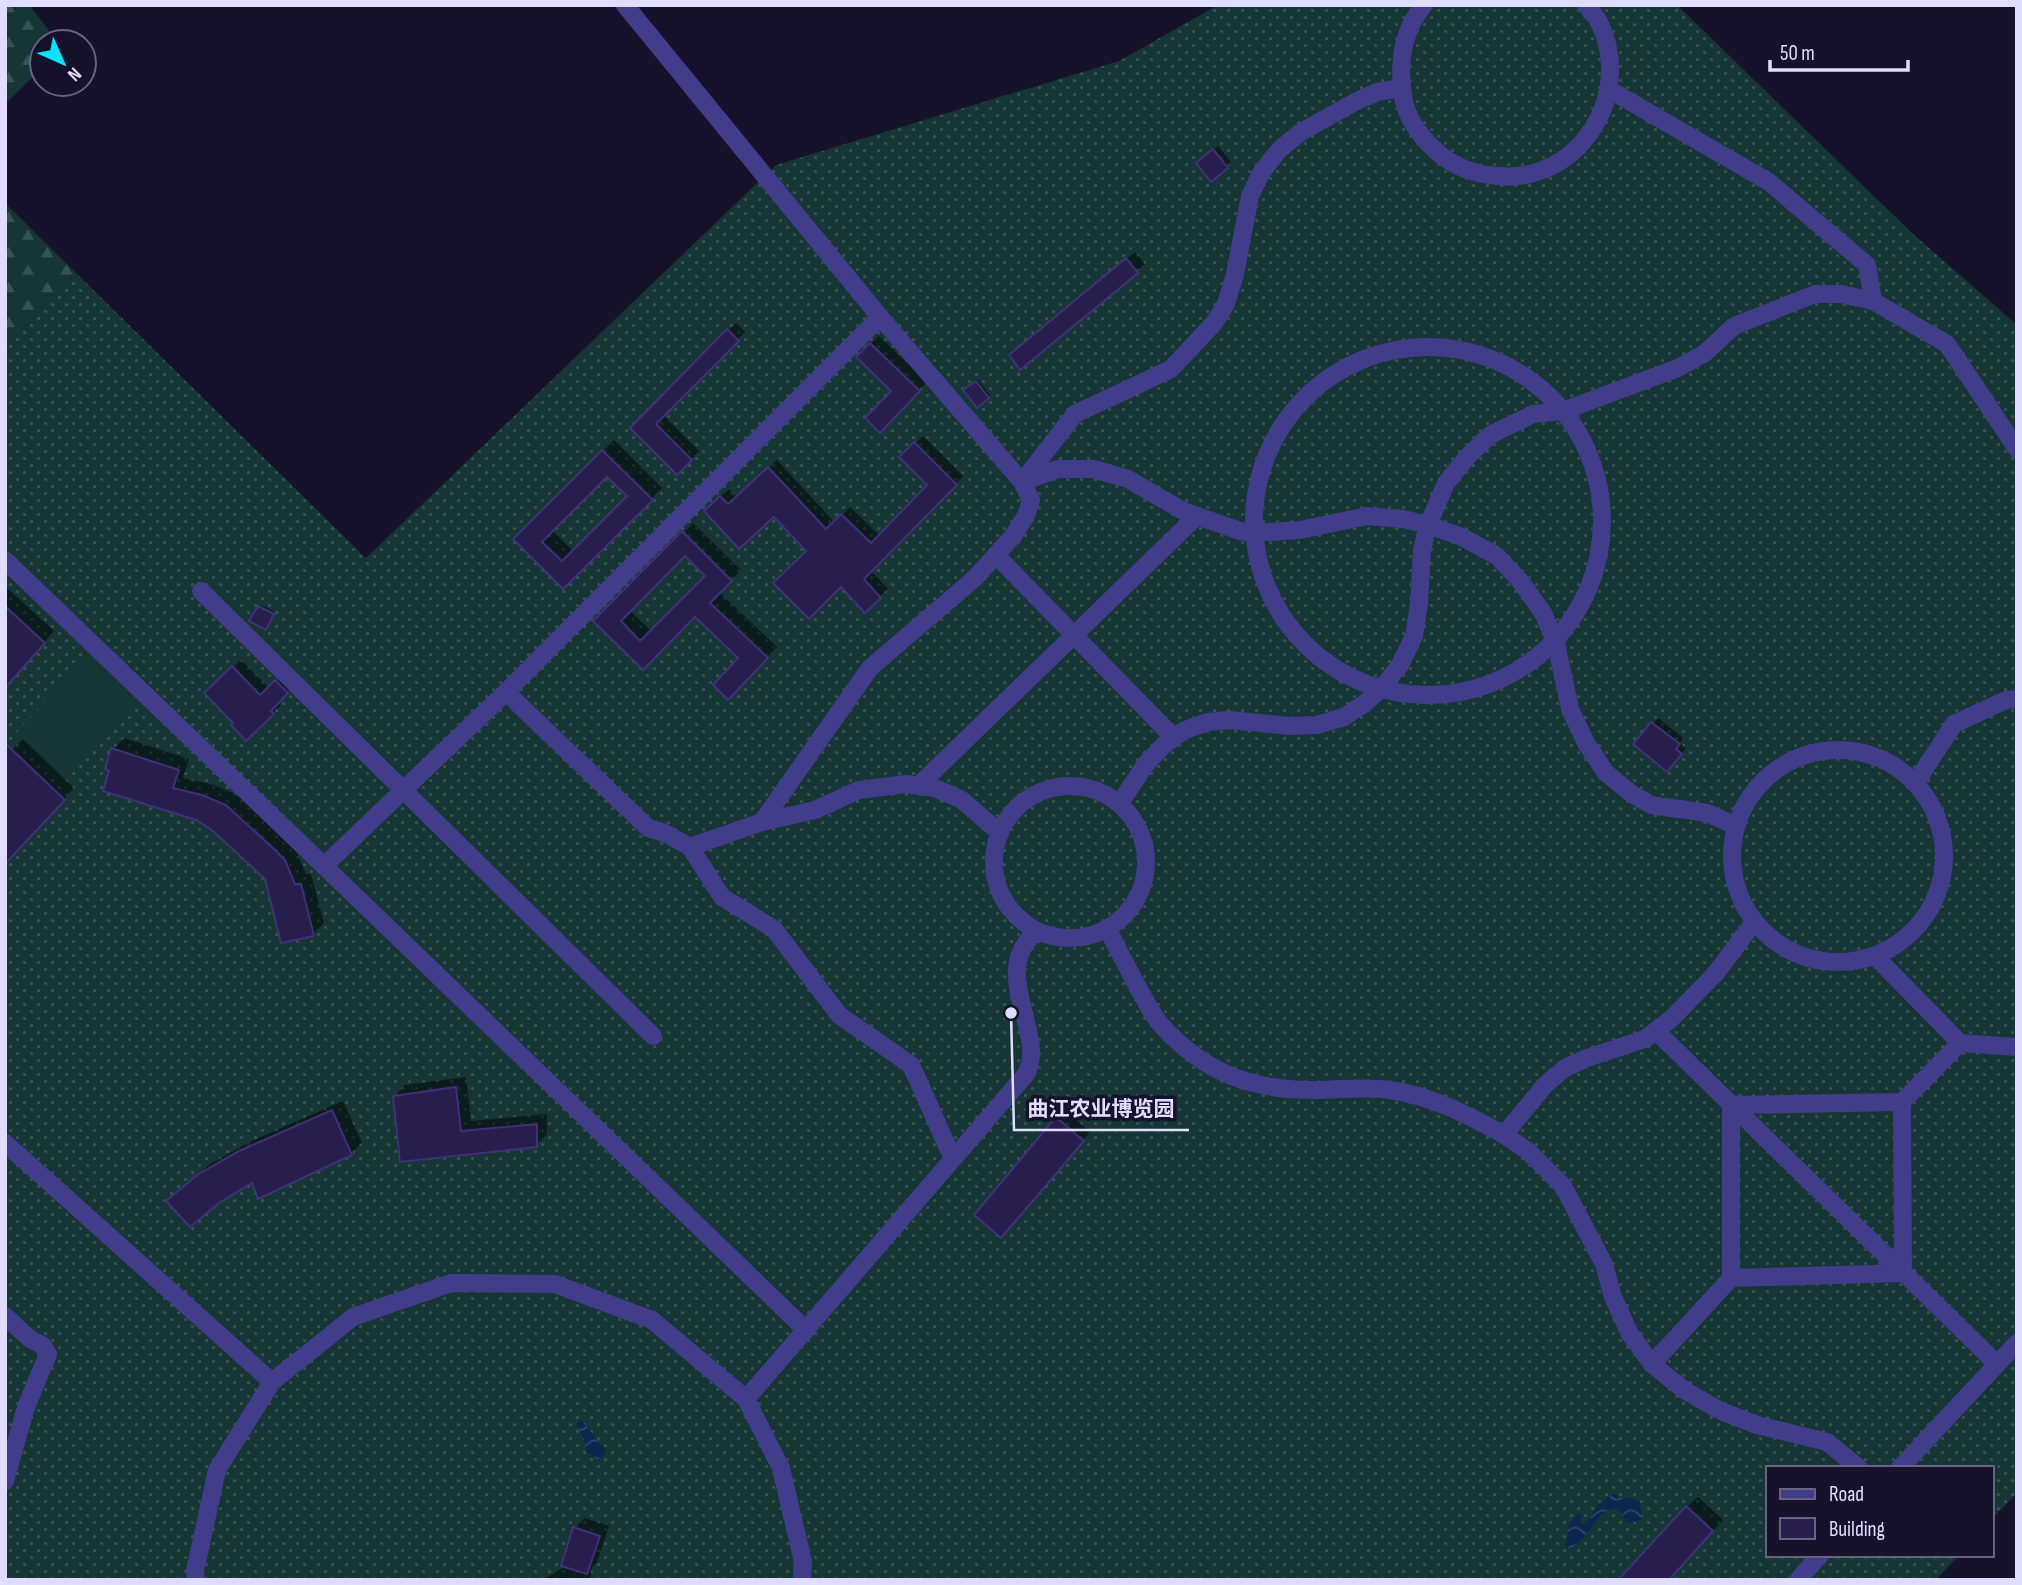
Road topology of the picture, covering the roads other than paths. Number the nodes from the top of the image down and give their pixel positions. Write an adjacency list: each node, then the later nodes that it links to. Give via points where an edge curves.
1 (625, 5): 7 (street)
2 (1424, 5): 4 (street, via 1405,38 1399,71)
3 (1586, 5): 5 (street, via 1599,22 1610,55)
4 (1402, 88): 5 (street, via 1405,106 1421,136 1446,160 1478,175 1513,178 1546,170 1576,150 1598,123); 10 (street, via 1355,102 1279,149 1250,196 1235,274 1226,304 1214,323 1171,369 1075,414)
5 (1609, 90): 6 (street, via 1769,183 1867,265)
6 (1873, 301): 8 (street, via 1841,294 1815,295 1734,326 1705,353 1678,368); 9 (street, via 1947,344)
7 (880, 317): 10 (street); 20 (street)
8 (1563, 411): 12 (street, via 1533,414 1490,435 1446,483); 13 (street, via 1532,379 1478,353 1419,346 1360,359 1310,392 1275,436 1255,489); 18 (street, via 1573,422 1598,477 1603,536 1588,594)
9 (2017, 449)
10 (1022, 482): 11 (street, via 1058,469 1104,471 1128,479); 14 (street, via 1031,500 1026,516)
11 (1196, 517): 13 (street); 17 (street)
12 (1428, 525): 13 (street, via 1367,516 1300,530); 18 (street, via 1497,556 1543,613); 19 (street, via 1414,636)
13 (1254, 533): 19 (street, via 1269,598 1301,644 1346,677)
14 (996, 555): 17 (street); 27 (street, via 870,668)
15 (5, 560): 31 (street)
16 (201, 591): 25 (street)
17 (1074, 635): 22 (street); 24 (street)
18 (1555, 642): 19 (street, via 1508,677 1455,695 1399,695); 28 (street, via 1570,709 1606,773 1651,805 1707,813)
19 (1381, 689): 22 (street, via 1344,717 1317,725 1207,722)
20 (506, 692): 25 (street); 30 (street, via 648,828)
21 (2017, 698): 23 (street, via 1955,724)
22 (1174, 738): 26 (street, via 1145,765)
23 (1916, 782): 28 (street, via 1886,760 1850,750 1813,752 1779,767 1752,793); 35 (street, via 1936,811 1945,845 1942,880 1929,913 1906,939)
24 (919, 785): 27 (street, via 859,790 815,810); 29 (street, via 962,800)
25 (404, 790): 31 (street); 37 (street)
26 (1120, 803): 29 (street, via 1097,790 1071,785 1045,789 1022,801 1004,821); 33 (street, via 1136,822 1145,845 1146,869 1140,892 1127,913)
27 (762, 822): 30 (street)
28 (1736, 826): 32 (street, via 1731,859 1737,892)
29 (1000, 834): 34 (street, via 993,872 1001,897 1017,918)
30 (690, 847): 44 (street, via 722,897 774,929 839,1015 911,1065)
31 (324, 866): 48 (street)
32 (1754, 922): 35 (street, via 1778,945 1809,959 1842,963); 36 (street, via 1716,973)
33 (1108, 928): 34 (street, via 1085,937 1060,938); 42 (street, via 1161,1025 1192,1054 1230,1077 1268,1088 1388,1089 1431,1099)
34 (1037, 931): 44 (street, via 1027,939 1016,978 1032,1054 1027,1073)
35 (1875, 956): 38 (street)
36 (1656, 1031): 41 (street); 42 (street, via 1645,1040 1565,1068)
37 (653, 1036)
38 (1960, 1043): 39 (street); 40 (street)
39 (2017, 1047)
40 (1902, 1102): 41 (street); 45 (street)
41 (1731, 1105): 45 (street); 46 (street)
42 (1504, 1135): 50 (street, via 1528,1151 1563,1186 1604,1264 1630,1334)
43 (5, 1143): 52 (street)
44 (953, 1159): 48 (street)
45 (1903, 1273): 46 (street); 51 (street)
46 (1731, 1278): 50 (street)
47 (5, 1316): 56 (street, via 48,1354 26,1408)
48 (806, 1329): 53 (street)
49 (2017, 1343): 51 (street)
50 (1652, 1364): 54 (street, via 1721,1411 1827,1442)
51 (1997, 1364): 55 (street)
52 (272, 1382): 53 (street, via 353,1317 451,1283 555,1284 652,1320); 58 (street, via 217,1470)
53 (746, 1399): 59 (street, via 781,1468 803,1562)
54 (1857, 1466)
55 (1902, 1466)
56 (5, 1481)
57 (1818, 1557): 60 (street)
58 (196, 1580)
59 (802, 1580)
60 (1798, 1580)

